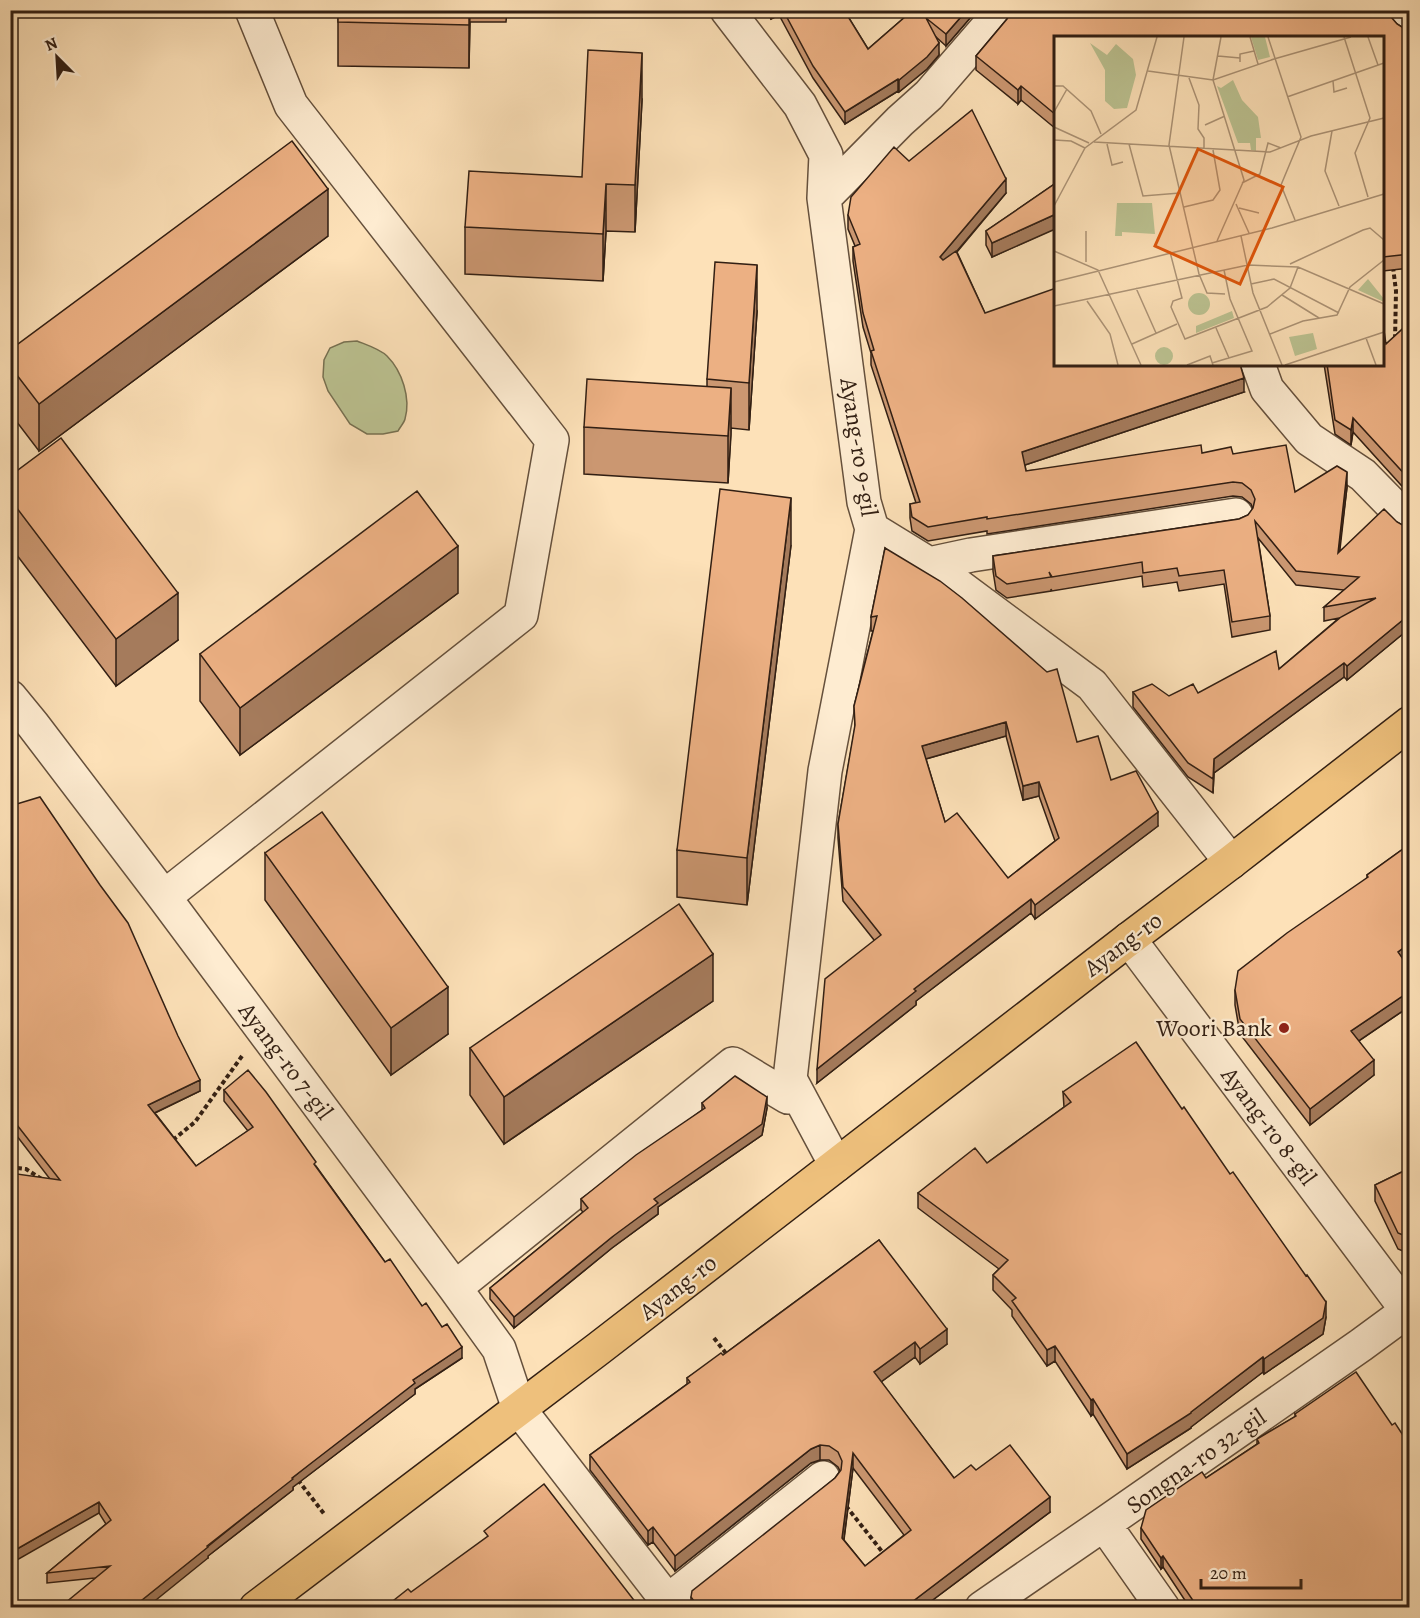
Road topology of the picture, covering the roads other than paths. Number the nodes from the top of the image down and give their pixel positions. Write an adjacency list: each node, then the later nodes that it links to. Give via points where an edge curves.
1 (252, 10): 16 (street, via 291,105 552,441 521,615)
2 (727, 10): 6 (street, Ayang-ro 9-gil, via 800,105 826,155)
3 (999, 10): 6 (street, via 929,95)
4 (1395, 10): 5 (street)
5 (1410, 25)
6 (824, 198): 10 (street, Ayang-ro 9-gil, via 864,502)
7 (1259, 366): 9 (street, via 1267,389 1309,439 1363,475)
8 (1236, 515): 11 (street)
9 (1410, 523)
10 (872, 529): 11 (street, Ayang-ro 9-gil); 18 (street, via 825,771 790,1079)
11 (929, 564): 15 (street, Ayang-ro 9-gil, via 1092,685)
12 (10, 697): 14 (street, Ayang-ro 7-gil)
13 (1410, 723): 15 (main road, Ayang-ro)
14 (22, 731): 16 (street, Ayang-ro 7-gil)
15 (1231, 862): 17 (main road, Ayang-ro)
16 (164, 897): 20 (street, Ayang-ro 7-gil)
17 (1128, 939): 19 (main road, Ayang-ro); 21 (street, Ayang-ro 8-gil)
18 (798, 1093): 19 (street); 20 (street, via 788,1097 733,1064)
19 (836, 1165): 22 (main road, Ayang-ro)
20 (455, 1288): 22 (street, Ayang-ro 7-gil, via 499,1349)
21 (1409, 1311): 24 (street, Songna-ro 32-gil)
22 (519, 1409): 25 (street); 26 (main road, Ayang-ro)
23 (823, 1478): 25 (street)
24 (1104, 1524): 27 (street, Songna-ro 32-gil); 28 (street)
25 (671, 1604)
26 (256, 1608)
27 (982, 1608)
28 (1163, 1608)

